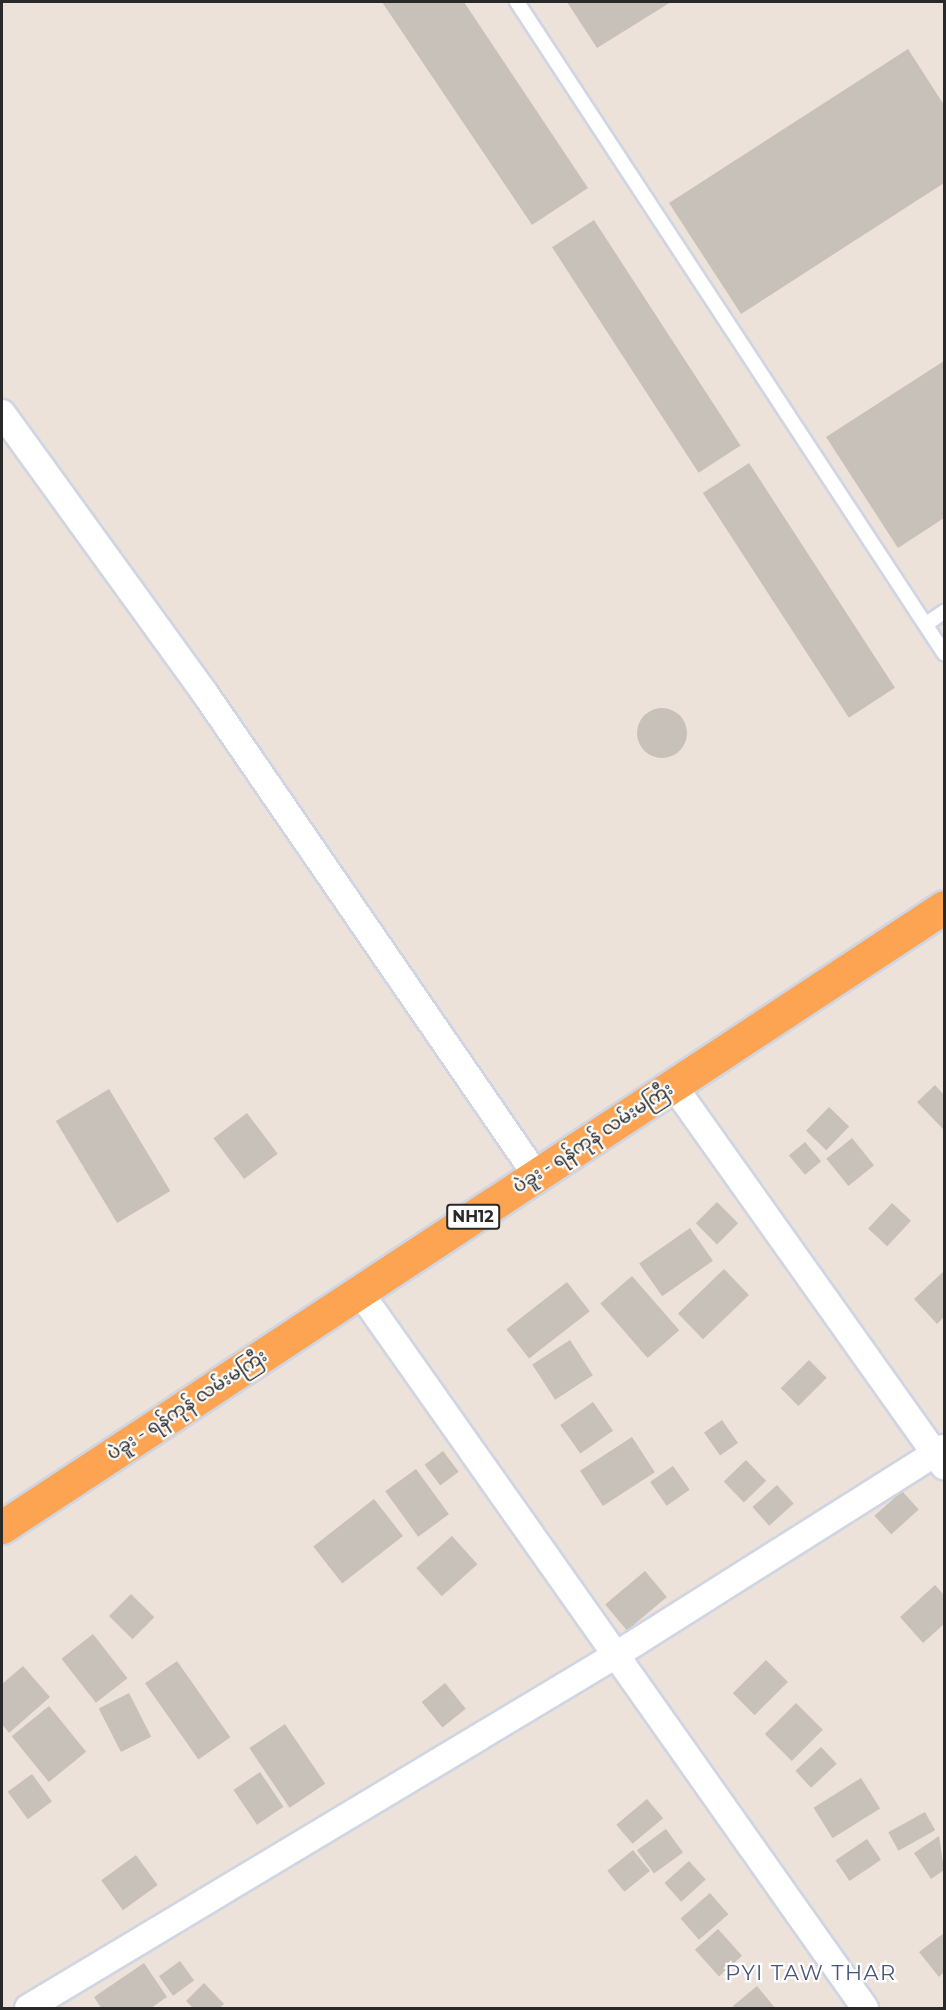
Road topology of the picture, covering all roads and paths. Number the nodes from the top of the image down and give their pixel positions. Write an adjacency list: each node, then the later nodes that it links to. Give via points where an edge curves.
1 (517, 2): 4 (lane)
2 (2, 413): 8 (street, via 204,692)
3 (945, 612): 4 (lane)
4 (926, 624): 5 (lane)
5 (945, 652)
6 (945, 907): 7 (highway, ပဲခူး - ရန်ကုန် လမ်းမကြီး / NH12)
7 (674, 1085): 8 (highway, ပဲခူး - ရန်ကုန် လမ်းမကြီး / NH12); 10 (street)
8 (536, 1175): 9 (highway, ပဲခူး - ရန်ကုန် လမ်းမကြီး / NH12)
9 (359, 1291): 11 (highway, ပဲခူး - ရန်ကုန် လမ်းမကြီး / NH12); 12 (street)
10 (942, 1456): 12 (street)
11 (2, 1527)
12 (616, 1655): 13 (street); 14 (street)
13 (28, 2008)
14 (865, 2008)

